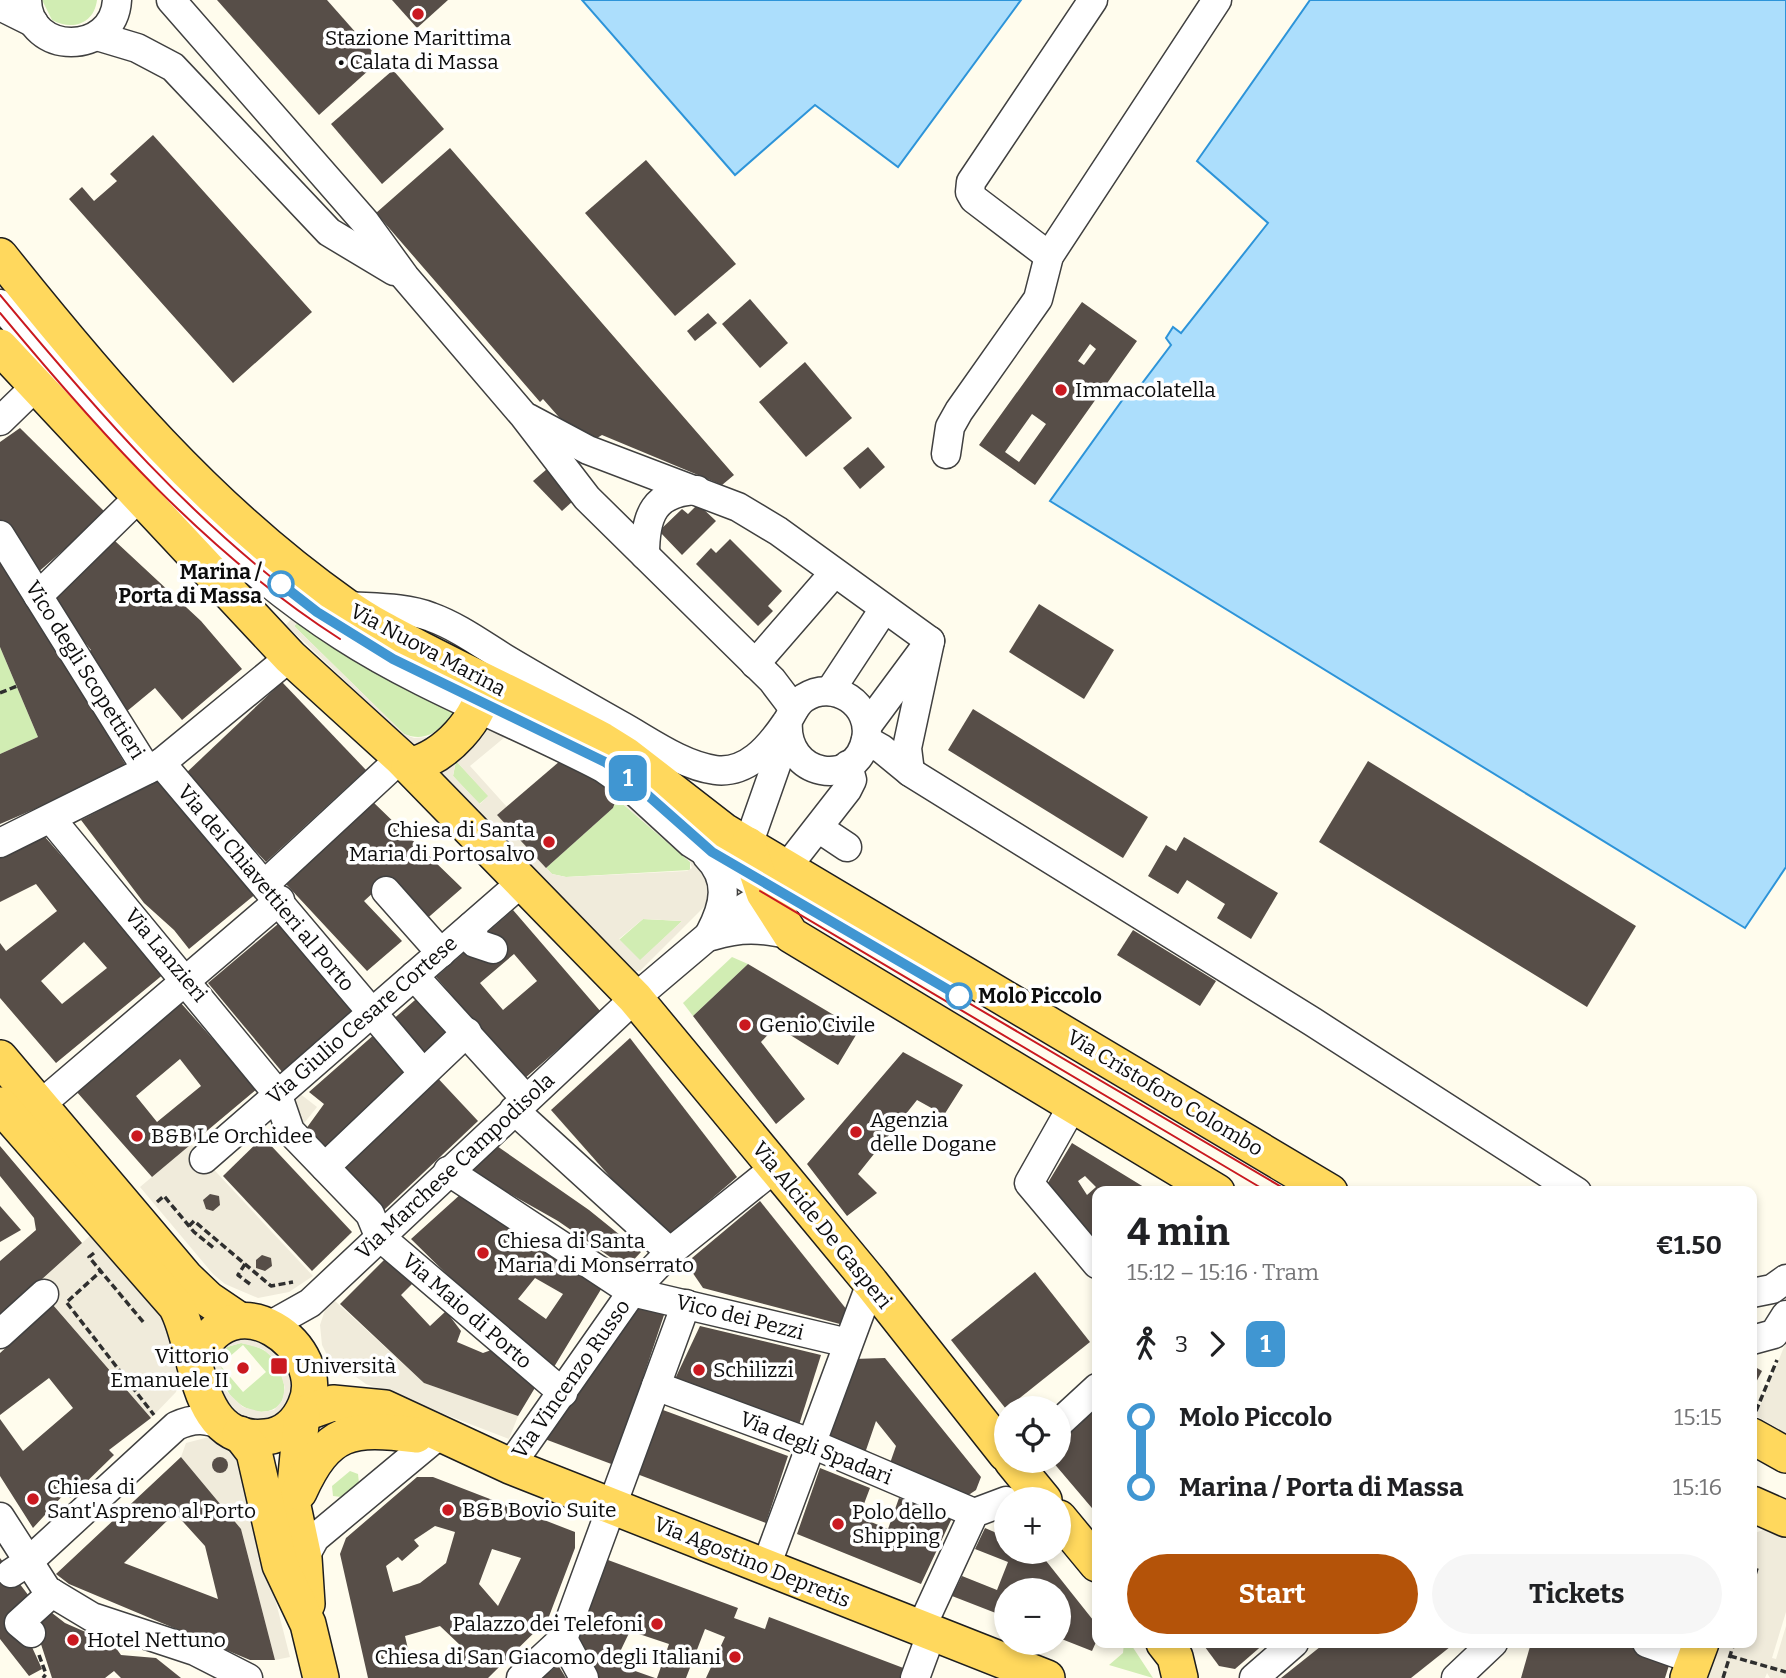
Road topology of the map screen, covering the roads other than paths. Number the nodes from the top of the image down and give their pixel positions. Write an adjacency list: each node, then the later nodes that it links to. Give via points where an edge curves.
1 (117, 0): 6 (street, via 113,17)
2 (172, 0): 9 (street, via 365,222)
3 (1093, 0): 7 (street, via 971,182 974,200)
4 (1217, 0): 7 (street)
5 (21, 14): 6 (street, via 53,40)
6 (83, 47): 9 (street, via 137,48 173,67 329,232)
7 (1049, 256): 15 (street, via 1038,299 959,411 950,427)
8 (0, 257): 22 (main road, Via Nuova Marina, via 91,368 183,467 276,553)
9 (405, 278): 13 (street)
10 (0, 304): 28 (street, via 86,407 257,572 344,637 419,680)
11 (0, 347): 12 (main road)
12 (36, 386): 14 (street); 17 (main road)
13 (524, 416): 16 (street, via 589,450); 19 (street, via 587,498)
14 (0, 422)
15 (946, 454)
16 (697, 490): 19 (street, via 678,491 655,507 647,522); 20 (street, via 748,513)
17 (138, 498): 21 (street); 25 (main road)
18 (0, 535): 21 (street, Vico degli Scopettieri)
19 (645, 555): 26 (street)
20 (834, 573): 23 (street); 26 (street)
21 (38, 596): 33 (street, Vico degli Scopettieri)
22 (345, 606): 28 (main road, Via Nuova Marina); 31 (street, via 430,617 689,763 733,770)
23 (884, 609): 24 (street); 27 (street)
24 (930, 641): 30 (street); 34 (street, via 907,748)
25 (290, 657): 32 (main road); 33 (street)
26 (764, 672): 29 (street); 31 (street, via 772,711)
27 (830, 691): 29 (street, via 803,698); 30 (street, via 855,702 863,713)
28 (482, 694): 32 (main road, via 464,728 438,753); 38 (main road, Via Nuova Marina, via 626,755 700,814); 40 (street, via 630,787)
29 (790, 721): 30 (street, via 790,746 805,765 829,771); 31 (street); 38 (street)
30 (859, 748): 34 (street); 36 (street, Via Marchese Campodisola, via 852,780)
31 (756, 758)
32 (405, 762): 41 (main road); 43 (street)
33 (154, 766): 35 (street); 43 (street, Via dei Chiavettieri al Porto)
34 (910, 772): 67 (street)
35 (52, 820): 37 (street); 50 (street, Via Lanzieri)
36 (820, 829): 39 (street); 42 (street, Via Marchese Campodisola)
37 (0, 844)
38 (748, 845): 40 (street); 42 (main road)
39 (847, 847)
40 (703, 852): 42 (street); 47 (street, via 715,864 724,886 721,909)
41 (522, 882): 45 (street, Via Giulio Cesare Cortese); 51 (main road)
42 (770, 882): 46 (main road); 47 (street, Via Marchese Campodisola); 66 (main road, Via Cristoforo Colombo, via 820,886)
43 (272, 892): 50 (street); 52 (street, Via dei Chiavettieri al Porto)
44 (381, 897): 49 (street)
45 (472, 926): 48 (street, via 475,943); 49 (street, Via Giulio Cesare Cortese)
46 (791, 935): 47 (street, via 754,927); 60 (main road)
47 (707, 938): 51 (street, Via Marchese Campodisola)
48 (493, 949)
49 (428, 964): 52 (street, Via Giulio Cesare Cortese); 53 (street)
50 (186, 979): 56 (street, Via Lanzieri); 59 (street)
51 (635, 998): 57 (street, Via Marchese Campodisola); 63 (main road, Via Alcide De Gasperi)
52 (371, 1014): 55 (street, Via dei Chiavettieri al Porto); 56 (street, Via Giulio Cesare Cortese)
53 (467, 1032): 55 (street); 57 (street)
54 (0, 1058): 59 (main road)
55 (423, 1073): 62 (street)
56 (277, 1093): 61 (street, Via Giulio Cesare Cortese); 62 (street, Via Maio di Porto, via 290,1130)
57 (520, 1104): 64 (street, Via Marchese Campodisola); 70 (street)
58 (0, 1105): 68 (main road)
59 (40, 1105): 68 (main road)
60 (1073, 1105): 65 (main road); 71 (street, via 1029,1183)
61 (204, 1159)
62 (325, 1167): 69 (street, Via Maio di Porto, via 370,1214)
63 (776, 1167): 70 (street, Via Vincenzo Russo); 73 (main road, Via Alcide De Gasperi)
64 (448, 1171): 69 (street, Via Marchese Campodisola); 74 (street)
65 (1207, 1186)
66 (1320, 1186)
67 (1567, 1186)
68 (130, 1212): 79 (main road, via 208,1299); 83 (main road, via 186,1323)
69 (379, 1236): 79 (street, Via Marchese Campodisola, via 310,1303); 85 (street, Via Maio di Porto)
70 (670, 1252): 74 (street, Via Vincenzo Russo)
71 (1092, 1258)
72 (1786, 1279): 75 (street)
73 (871, 1283): 82 (street); 90 (main road, Via Alcide De Gasperi)
74 (632, 1292): 77 (street, Vico dei Pezzi); 85 (street, Via Vincenzo Russo)
75 (1757, 1292)
76 (56, 1298): 80 (street)
77 (686, 1304): 82 (street, Vico dei Pezzi); 84 (street)
78 (1786, 1315): 81 (street, via 1774,1334)
79 (254, 1323): 83 (main road, via 222,1324 209,1334); 88 (main road, via 282,1333 302,1360 309,1385)
80 (0, 1334)
81 (1757, 1339)
82 (848, 1343): 92 (street)
83 (195, 1362): 89 (main road, via 203,1398)
84 (656, 1386): 92 (street, Via degli Spadari); 96 (street)
85 (563, 1393): 93 (street, Via Vincenzo Russo)
86 (1092, 1393): 87 (street)
87 (1071, 1412)
88 (302, 1413): 89 (main road, via 282,1433 254,1437); 91 (main road, via 333,1403 385,1408 428,1426); 97 (main road)
89 (233, 1430): 106 (street, via 207,1419 176,1426); 109 (main road, via 254,1452 280,1565)
90 (994, 1437)
91 (445, 1441): 93 (main road, Via Agostino Depretis); 97 (main road, via 378,1430 344,1437 319,1454); 104 (street, via 315,1538)
92 (810, 1443): 100 (street, Via degli Spadari); 107 (street)
93 (510, 1466): 96 (main road, Via Agostino Depretis)
94 (1757, 1489): 95 (main road)
95 (1786, 1493)
96 (611, 1505): 107 (main road, Via Agostino Depretis); 112 (street)
97 (293, 1506): 104 (main road)
98 (1757, 1506): 102 (main road)
99 (994, 1507): 100 (street)
100 (974, 1513): 110 (street)
101 (0, 1517): 106 (street)
102 (1786, 1519)
103 (1071, 1533): 105 (main road)
104 (304, 1558): 109 (main road)
105 (1092, 1558)
106 (19, 1568): 108 (street)
107 (765, 1569): 110 (main road, Via Agostino Depretis)
108 (52, 1593): 111 (street, via 19,1623); 118 (street, via 92,1617 195,1651)
109 (308, 1624): 119 (main road)
110 (926, 1630): 122 (street); 123 (main road, Via Agostino Depretis)
111 (31, 1633)
112 (563, 1639): 120 (street); 121 (street)
113 (1168, 1648): 124 (main road)
114 (1288, 1648): 125 (street)
115 (1488, 1648): 126 (street)
116 (1662, 1648): 117 (street)
117 (1707, 1663)
118 (248, 1678)
119 (321, 1678)
120 (521, 1678)
121 (584, 1678)
122 (915, 1678)
123 (1046, 1678)
124 (1180, 1678)
125 (1254, 1678)
126 (1456, 1678)

